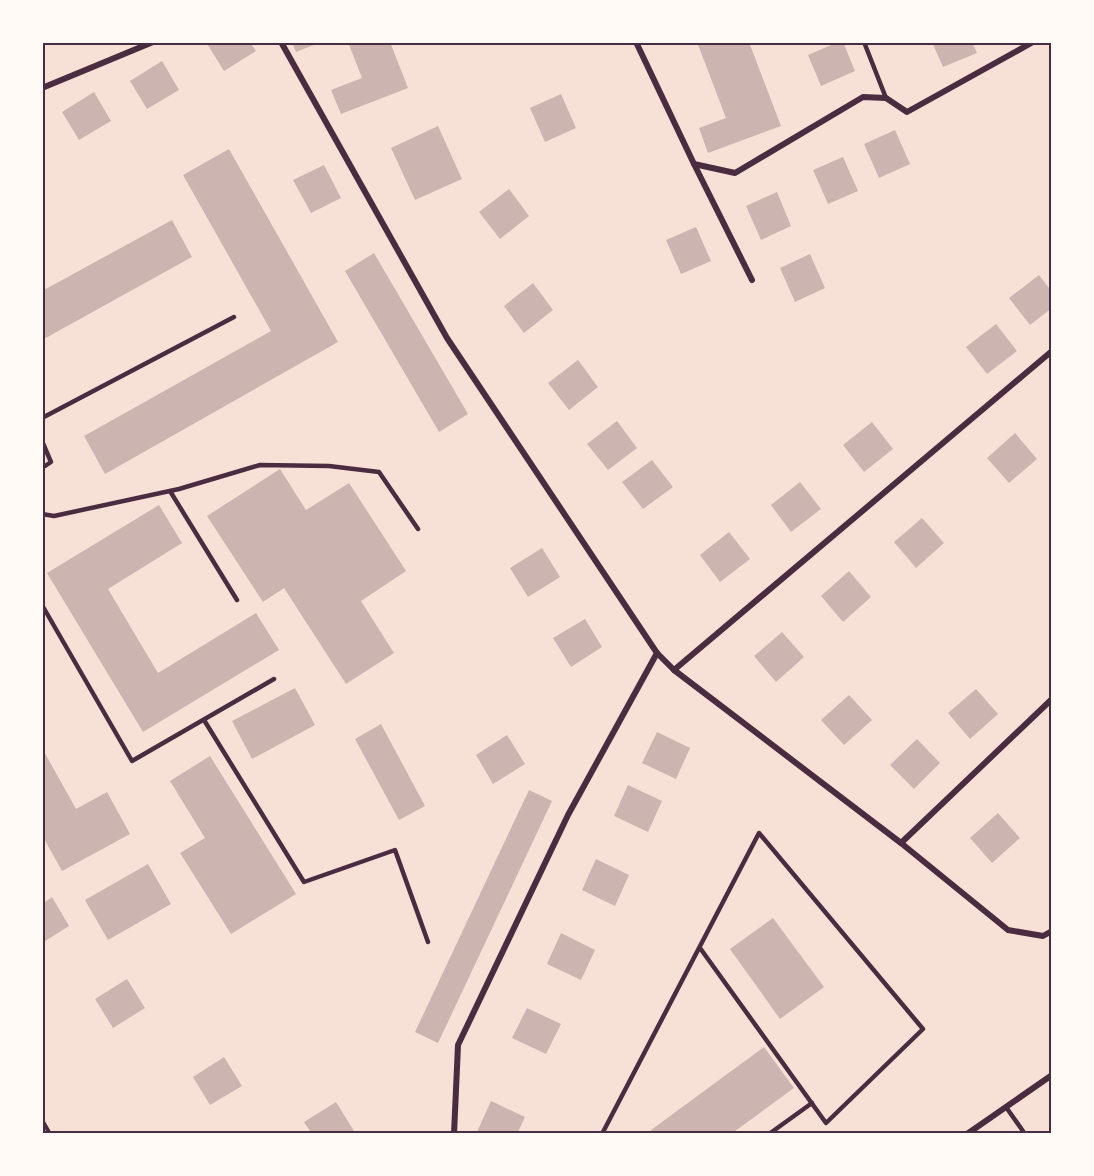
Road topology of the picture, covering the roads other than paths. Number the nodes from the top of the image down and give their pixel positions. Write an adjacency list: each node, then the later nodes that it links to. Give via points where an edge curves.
1 (153, 42): 6 (street)
2 (281, 42): 20 (street, via 447,338)
3 (636, 42): 8 (street)
4 (864, 42): 7 (lane)
5 (1033, 42): 7 (street, via 907,112)
6 (42, 88)
7 (886, 98): 8 (street, via 863,97 735,173)
8 (694, 164): 9 (street)
9 (752, 280)
10 (234, 317): 12 (lane)
11 (1052, 351): 21 (street)
12 (42, 418)
13 (42, 441): 14 (lane, via 51,462)
14 (42, 468)
15 (170, 491): 16 (lane, via 54,516); 17 (lane, via 260,465 379,472); 18 (lane)
16 (42, 514)
17 (418, 529)
18 (237, 600)
19 (42, 604): 24 (lane, via 132,761)
20 (657, 653): 21 (street); 32 (street, via 568,815 458,1045)
21 (674, 670): 25 (street)
22 (274, 678): 24 (lane)
23 (1052, 699): 25 (street)
24 (204, 720): 27 (lane, via 303,882 395,850)
25 (902, 843): 26 (street, via 1008,930 1043,936)
26 (1052, 931)
27 (428, 942)
28 (700, 948): 30 (lane); 30 (lane, via 759,833 923,1029 826,1123); 33 (lane)
29 (1052, 1075): 31 (street)
30 (812, 1103): 34 (lane)
31 (1006, 1107): 35 (street); 36 (lane)
32 (454, 1134)
33 (602, 1134)
34 (769, 1134)
35 (967, 1134)
36 (1025, 1134)

